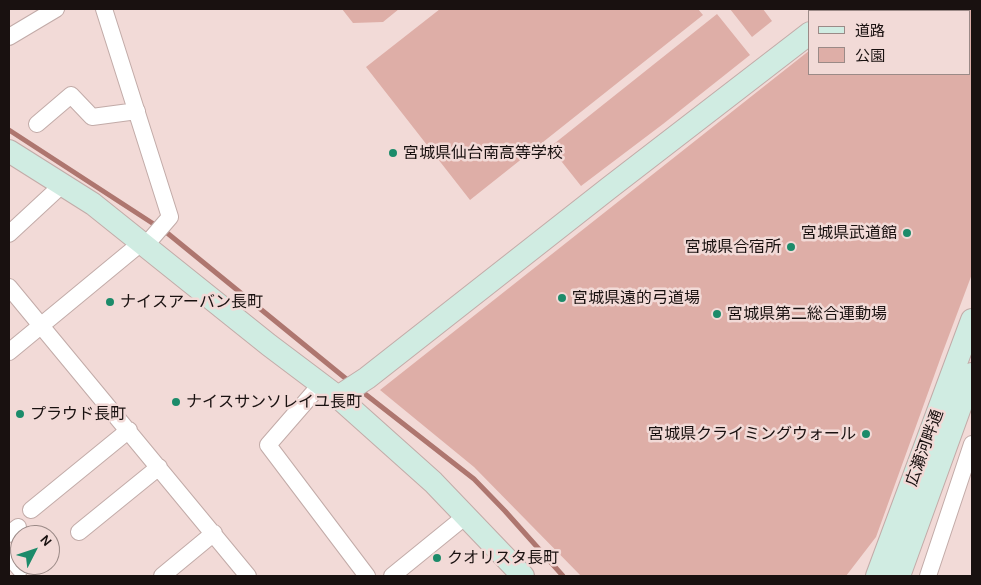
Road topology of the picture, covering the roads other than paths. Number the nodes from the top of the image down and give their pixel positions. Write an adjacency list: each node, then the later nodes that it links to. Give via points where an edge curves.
1 (56, 9): 4 (street)
2 (104, 9): 5 (street)
3 (808, 35): 16 (street, via 366,378)
4 (9, 37)
5 (137, 111): 6 (street, via 92,117 71,95); 10 (street, via 170,217)
6 (37, 124)
7 (9, 151): 8 (street)
8 (63, 184): 9 (street); 10 (street)
9 (9, 234)
10 (146, 242): 13 (street); 16 (street, via 269,345)
11 (9, 287): 13 (street)
12 (972, 320): 29 (street, 広瀬河畔通)
13 (40, 325): 14 (street); 17 (street)
14 (10, 349)
15 (972, 374): 30 (street, 広瀬河畔通)
16 (335, 391): 21 (street); 26 (street, via 268,445)
17 (128, 430): 19 (street); 20 (street)
18 (972, 444): 31 (street)
19 (159, 468): 22 (street); 23 (street)
20 (31, 510)
21 (467, 515): 27 (street); 28 (street)
22 (79, 532)
23 (214, 533): 24 (street); 25 (street)
24 (242, 574)
25 (162, 576)
26 (367, 576)
27 (392, 576)
28 (523, 576)
29 (877, 576)
30 (899, 576)
31 (928, 576)

